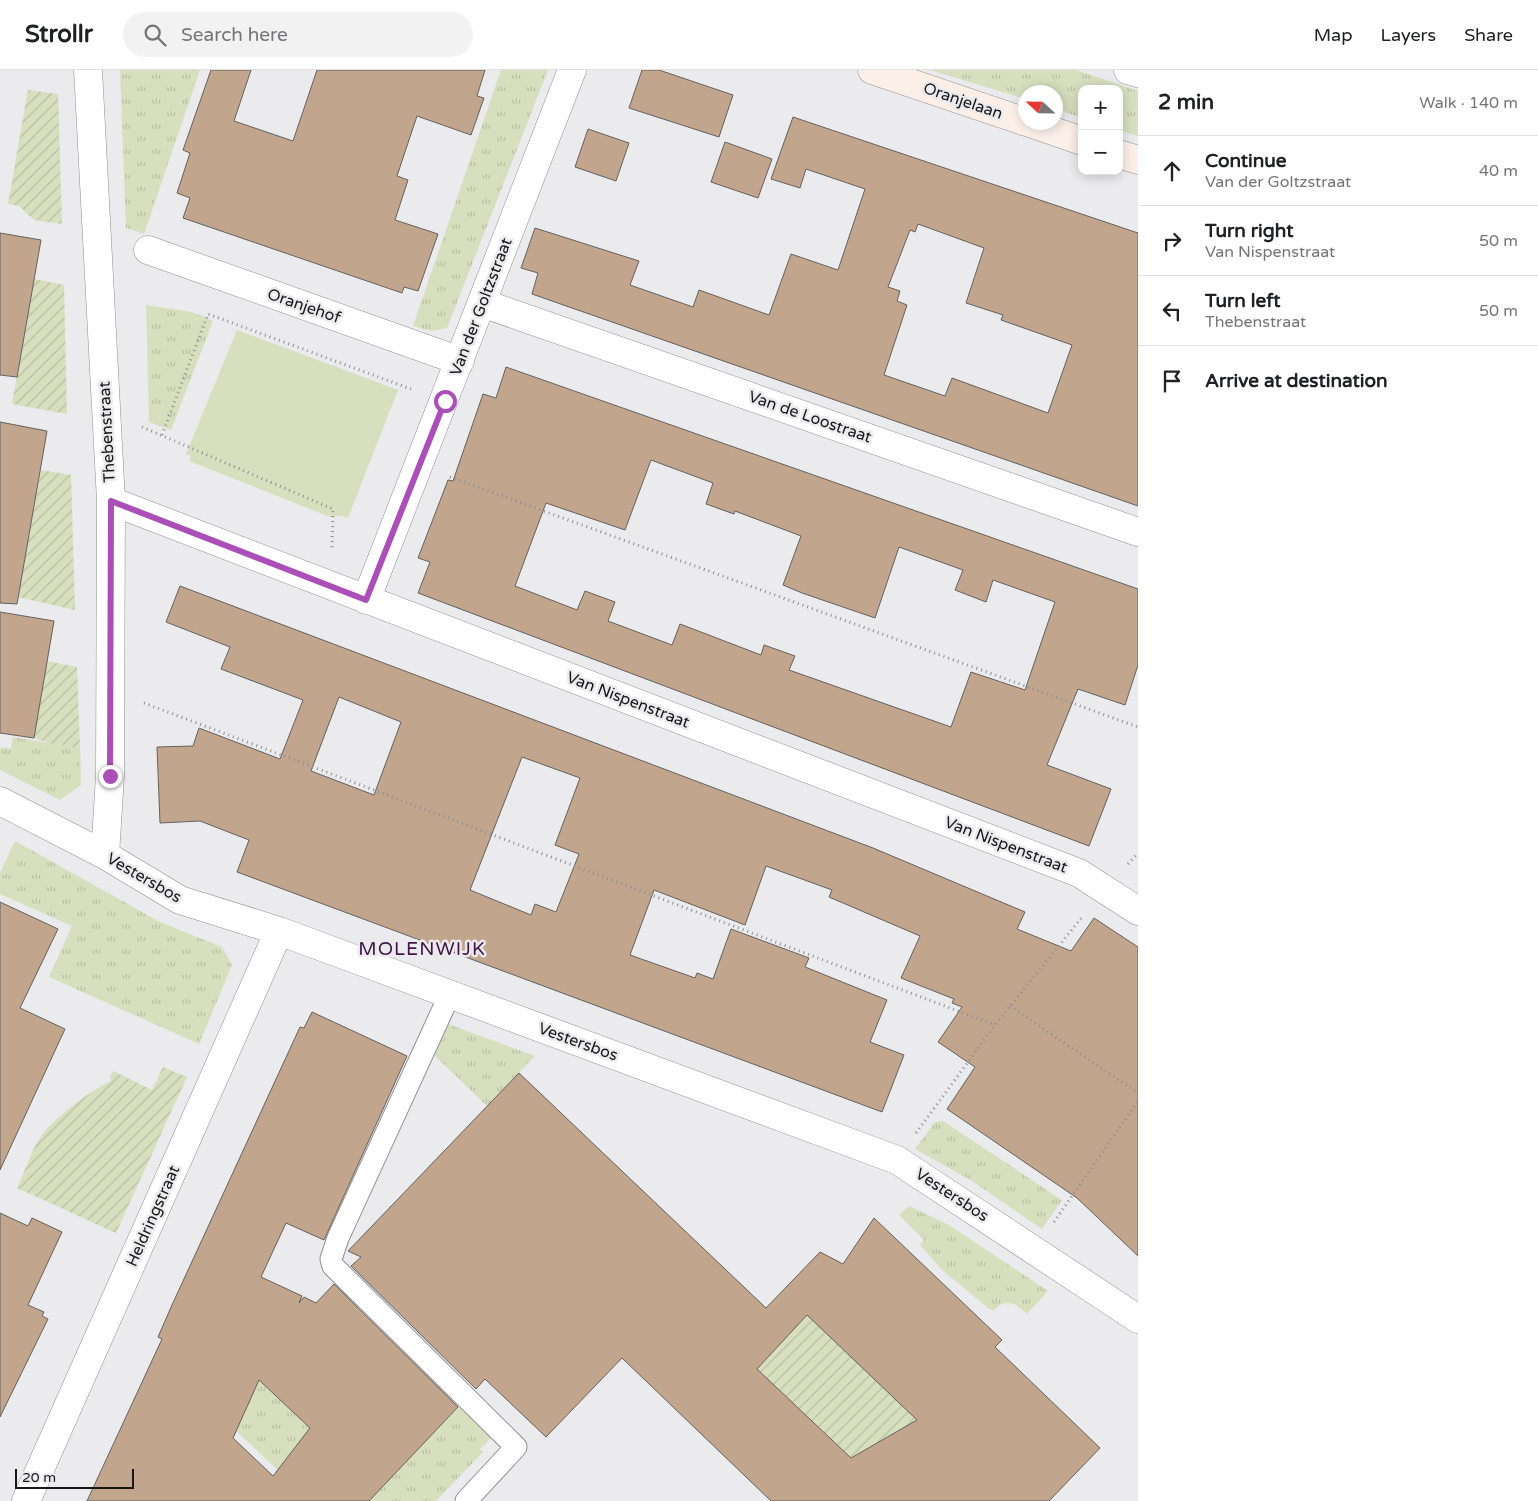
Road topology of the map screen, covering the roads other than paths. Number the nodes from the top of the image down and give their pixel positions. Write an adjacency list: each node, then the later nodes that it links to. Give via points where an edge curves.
1 (88, 70): 14 (street, Thebenstraat)
2 (572, 70): 12 (street, Van der Goltzstraat)
3 (872, 70): 6 (street, Oranjelaan)
4 (1128, 70): 5 (street)
5 (1138, 74)
6 (1018, 119)
7 (1050, 130): 8 (street, Oranjelaan)
8 (1078, 140)
9 (1123, 155): 10 (street)
10 (1138, 160)
11 (148, 250): 13 (street, Oranjehof)
12 (482, 302): 13 (street, Van der Goltzstraat); 15 (street, Van de Loostraat)
13 (460, 361): 16 (street, Van der Goltzstraat)
14 (111, 501): 16 (street, Van Nispenstraat); 18 (street, Thebenstraat, via 110,776)
15 (1138, 532)
16 (366, 600): 19 (street, Van Nispenstraat, via 1079,873)
17 (0, 800): 18 (street, Vestersbos)
18 (105, 855): 20 (street, Vestersbos, via 180,900)
19 (1138, 911)
20 (279, 931): 21 (street, Vestersbos); 23 (street, Heldringstraat)
21 (450, 994): 22 (street, Vestersbos, via 897,1160); 24 (lane, via 338,1238 331,1260 333,1266 516,1447)
22 (1138, 1318)
23 (26, 1501)
24 (466, 1501)

